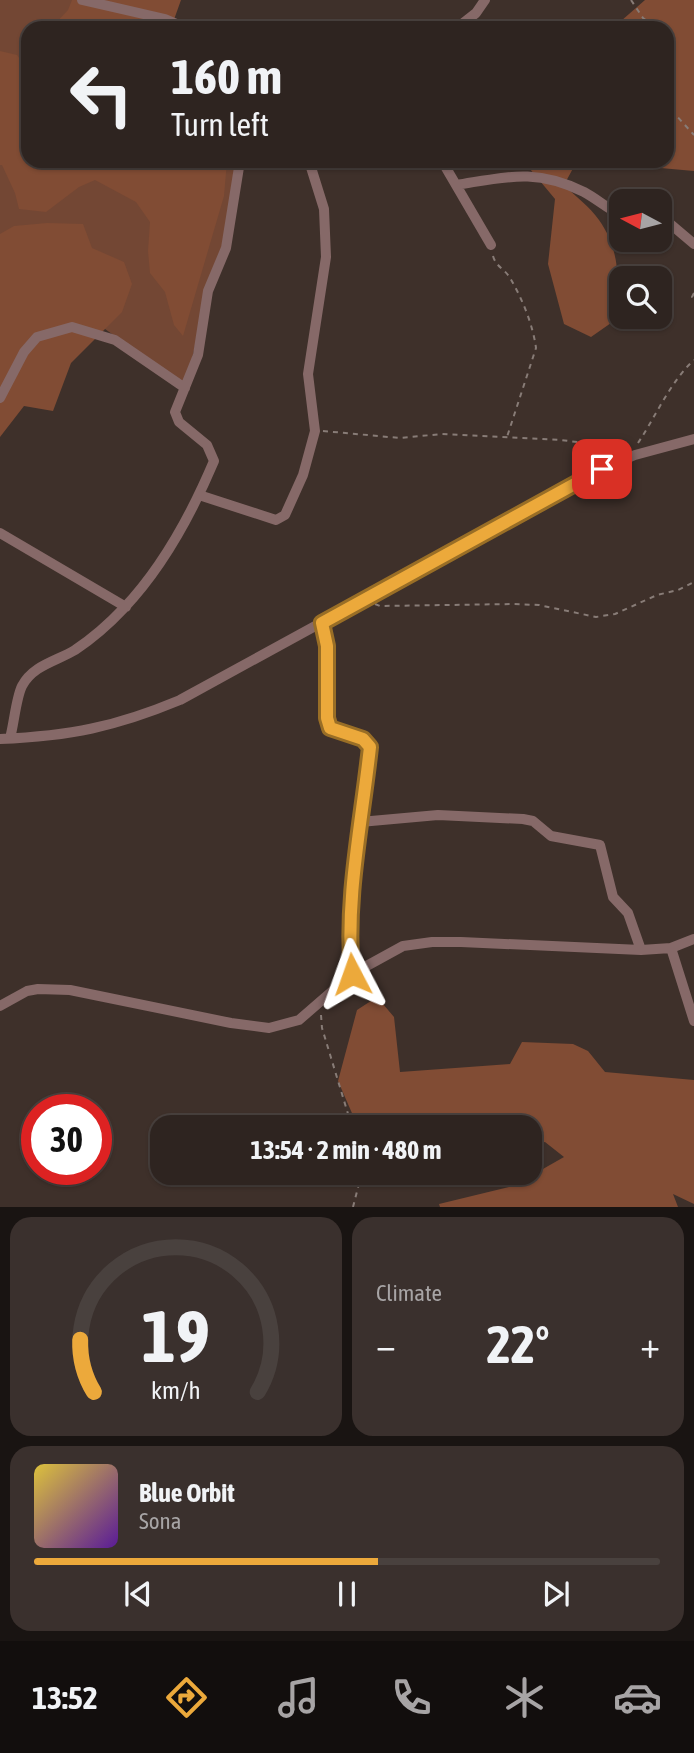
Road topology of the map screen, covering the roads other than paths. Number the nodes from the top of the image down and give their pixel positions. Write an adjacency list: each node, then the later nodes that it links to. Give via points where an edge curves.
1 (82, 0): 3 (street)
2 (485, 0): 4 (street)
3 (170, 21)
4 (466, 21)
5 (239, 168): 13 (street, via 226,248 208,291 198,355)
6 (311, 168): 16 (street, via 324,209 326,257 308,374 315,430 303,475 285,515 276,520)
7 (446, 168): 8 (street)
8 (456, 185): 9 (street, via 520,175 546,178); 12 (street)
9 (609, 208)
10 (672, 225): 11 (street)
11 (694, 244)
12 (491, 245)
13 (185, 388): 14 (street, via 115,340 72,327 37,337); 16 (street, via 175,412 179,422 206,445 214,461)
14 (0, 398)
15 (694, 439): 19 (street, via 634,452)
16 (199, 495): 18 (street, via 152,574)
17 (0, 533): 18 (street)
18 (126, 607): 20 (street, via 100,632 34,671 22,687)
19 (322, 623): 20 (street, via 180,701 143,715 85,731); 21 (street, via 330,728 363,739 370,747)
20 (5, 738)
21 (360, 822): 24 (street, via 438,815 523,819 551,836 600,845 613,897 628,913); 25 (street, via 349,943)
22 (694, 939): 23 (street)
23 (671, 948): 24 (street); 27 (street)
24 (641, 950): 25 (street, via 432,942 403,946)
25 (352, 974): 26 (street, via 299,1020 268,1028 70,990 27,991)
26 (0, 1006)
27 (694, 1021)

